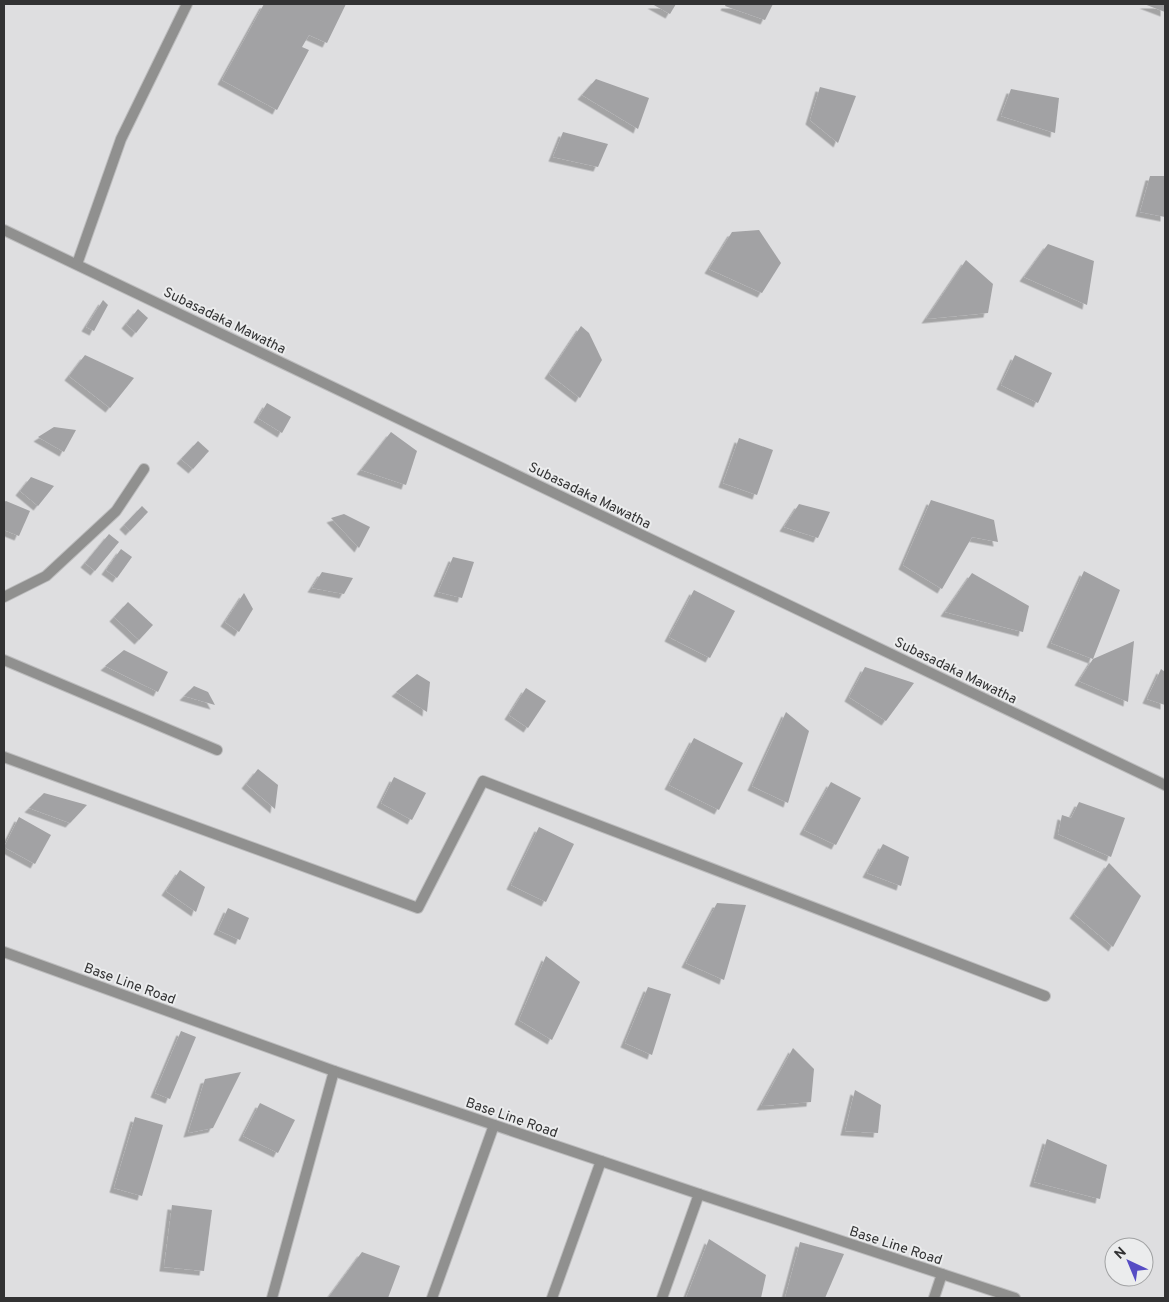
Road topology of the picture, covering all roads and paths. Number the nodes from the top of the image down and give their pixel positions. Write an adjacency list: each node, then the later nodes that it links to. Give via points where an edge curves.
1 (187, 4): 3 (street, via 121,139)
2 (4, 230): 3 (street, Subasadaka Mawatha)
3 (77, 264): 9 (street, Subasadaka Mawatha)
4 (144, 469): 5 (street, via 116,511 46,576)
5 (4, 597)
6 (4, 660): 7 (street)
7 (217, 750)
8 (4, 757): 11 (street, via 418,908 483,781)
9 (1165, 785)
10 (4, 952): 12 (street, Base Line Road)
11 (1045, 996)
12 (334, 1071): 13 (street, Base Line Road); 17 (street)
13 (494, 1125): 14 (street, Base Line Road); 18 (street)
14 (601, 1161): 15 (street, Base Line Road); 19 (street)
15 (699, 1194): 16 (street, Base Line Road); 20 (street)
16 (942, 1274): 21 (street); 22 (street, Base Line Road)
17 (272, 1298)
18 (432, 1298)
19 (552, 1298)
20 (662, 1298)
21 (934, 1298)
22 (1015, 1298)

